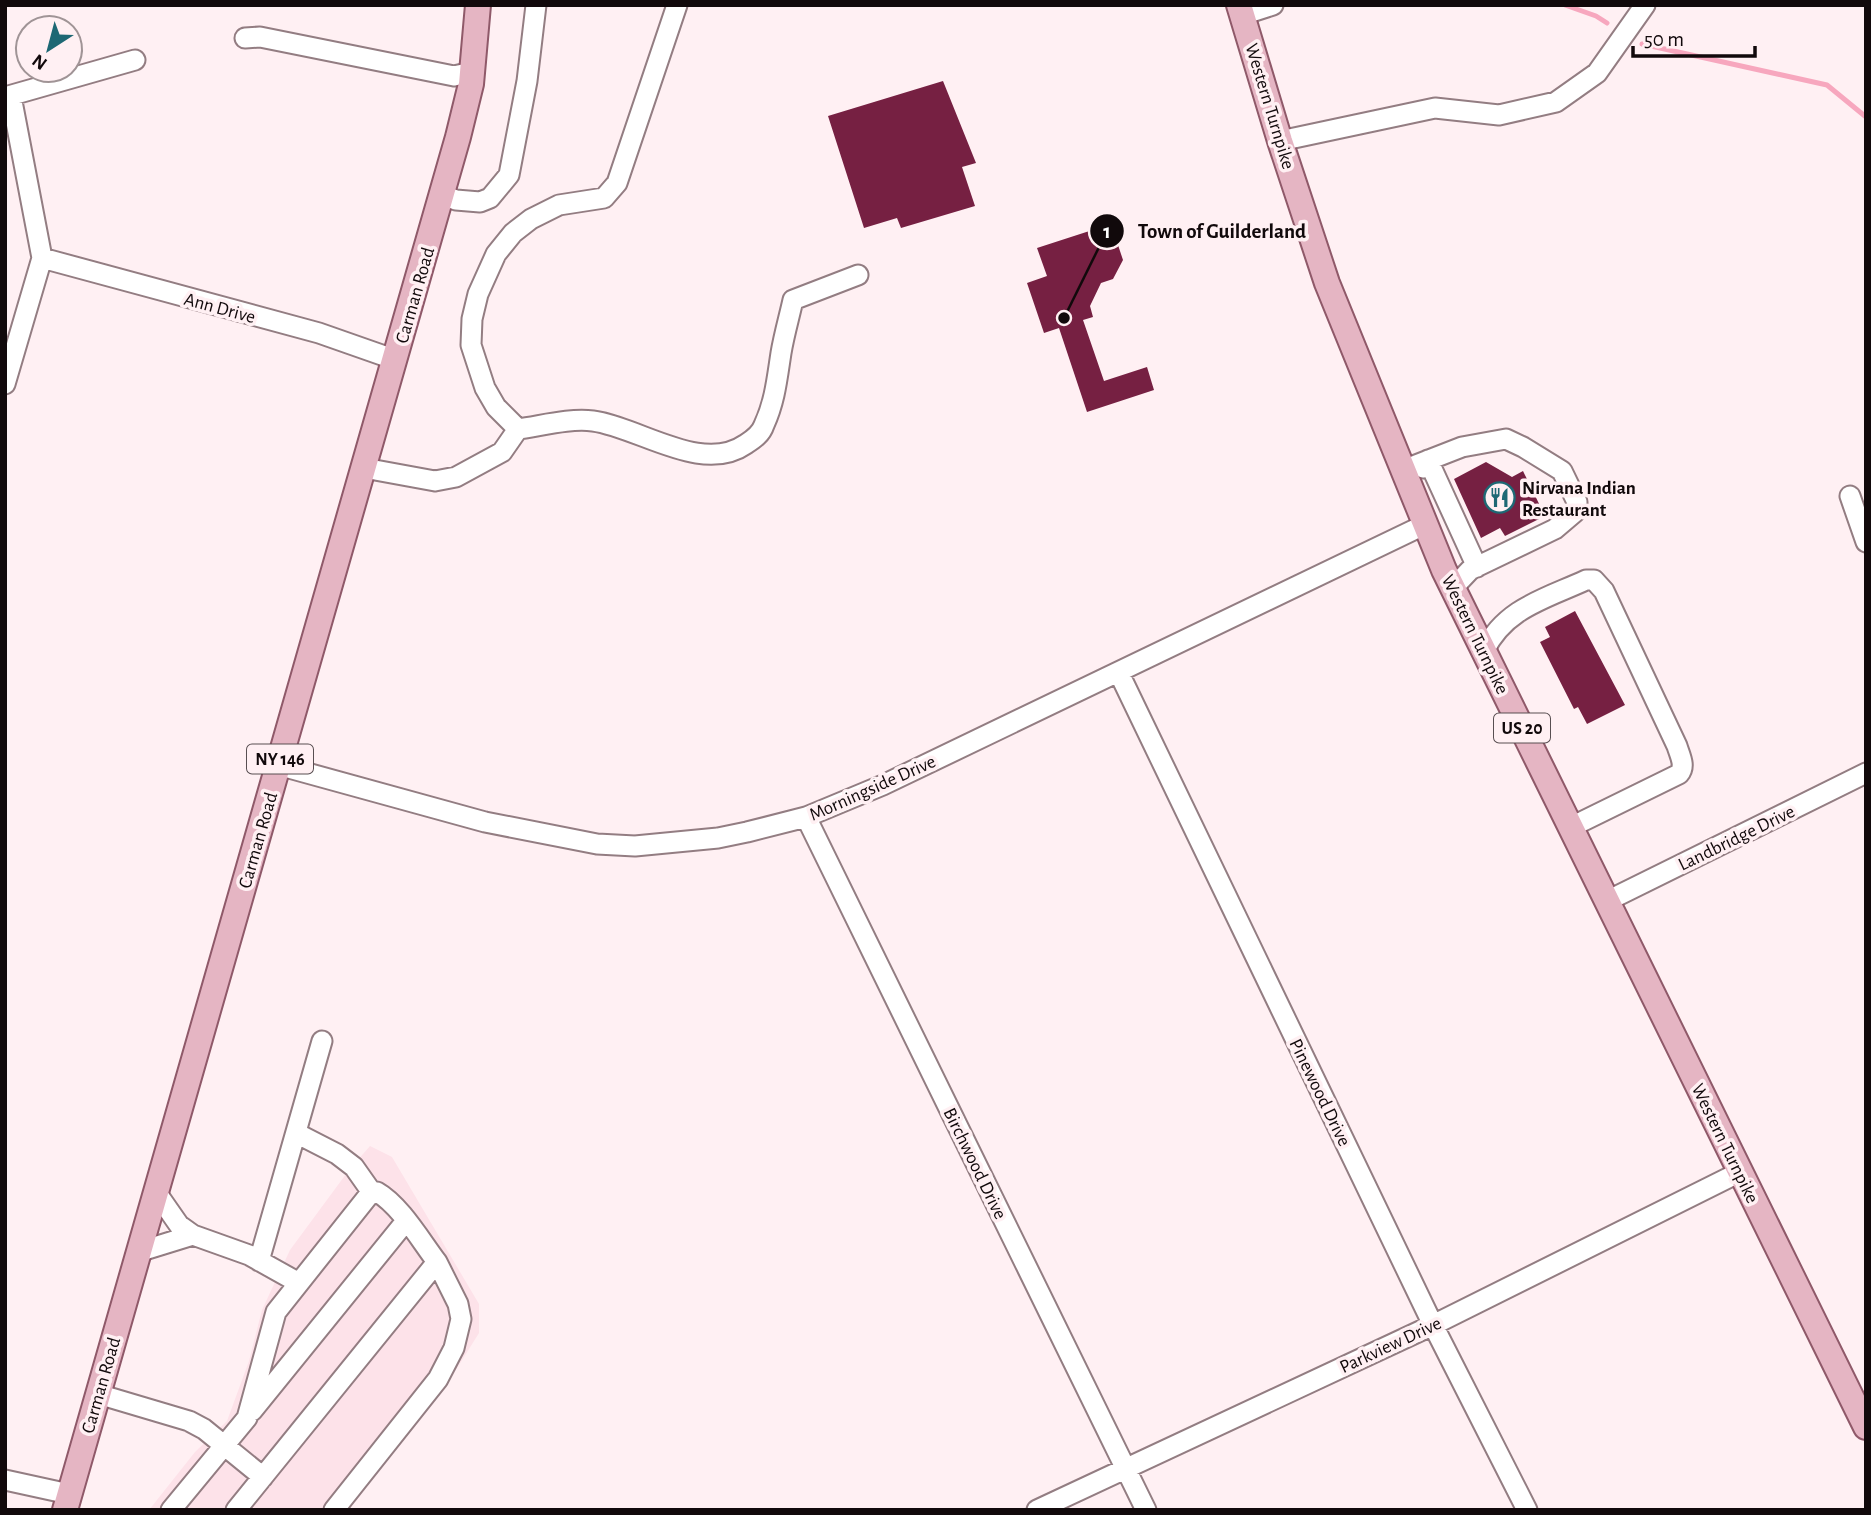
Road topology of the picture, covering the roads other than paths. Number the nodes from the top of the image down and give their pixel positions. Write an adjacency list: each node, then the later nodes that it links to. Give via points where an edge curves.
1 (478, 5): 9 (main road, Carman Road / NY 146)
2 (536, 5): 12 (street, via 509,174 490,198 481,202)
3 (677, 5): 17 (street, via 617,183 604,198 559,205 513,233 496,254 478,294 471,345 485,388)
4 (1273, 5): 6 (street)
5 (1645, 5): 11 (street, via 1597,73 1556,102 1499,116 1435,108)
6 (1241, 10): 11 (main road, Western Turnpike / US 20)
7 (245, 38): 9 (street, via 260,37 454,76)
8 (135, 60): 10 (street)
9 (472, 72): 12 (main road, Carman Road / NY 146)
10 (8, 96): 13 (street)
11 (1280, 141): 18 (main road, Western Turnpike / US 20, via 1328,283)
12 (442, 195): 15 (main road, Carman Road / NY 146)
13 (43, 258): 15 (street, Ann Drive, via 319,333); 16 (street)
14 (858, 275): 17 (street, via 793,300 778,386 764,428 739,449 711,455 682,450 593,421)
15 (396, 360): 19 (main road, Carman Road / NY 146)
16 (5, 384)
17 (518, 429): 19 (street, via 502,452 456,477 435,481)
18 (1418, 466): 21 (main road, Western Turnpike / US 20); 23 (street); 23 (street, via 1462,447 1506,439 1562,471 1577,502 1575,512 1555,529)
19 (364, 468): 27 (main road, Carman Road / NY 146)
20 (1850, 496): 22 (street)
21 (1426, 524): 24 (main road, Western Turnpike / US 20); 26 (street, Morningside Drive)
22 (1866, 542)
23 (1477, 567): 24 (street)
24 (1453, 587): 25 (main road, Western Turnpike / US 20)
25 (1484, 651): 30 (main road, Western Turnpike / US 20); 30 (street, via 1512,614 1586,580 1594,580 1604,591 1677,746 1682,771)
26 (1119, 673): 29 (street, Morningside Drive); 43 (street, Pinewood Drive)
27 (278, 765): 29 (street, Morningside Drive, via 485,822 597,844 659,845 718,838); 35 (main road, Carman Road / NY 146)
28 (1866, 774): 31 (street, Landbridge Drive)
29 (806, 817): 48 (street, Birchwood Drive)
30 (1570, 827): 31 (main road, Western Turnpike / US 20)
31 (1607, 901): 34 (main road, Western Turnpike / US 20)
32 (322, 1041): 33 (street)
33 (296, 1133): 36 (street, via 354,1167); 40 (street)
34 (1740, 1172): 43 (street, Parkview Drive); 46 (main road, Western Turnpike / US 20)
35 (156, 1192): 38 (street); 39 (main road, Carman Road / NY 146)
36 (373, 1194): 37 (street, via 384,1196); 42 (street)
37 (406, 1221): 41 (street); 45 (street)
38 (193, 1235): 39 (street); 40 (street)
39 (138, 1252): 44 (main road, Carman Road / NY 146)
40 (259, 1261): 42 (street)
41 (437, 1262): 49 (street); 54 (street, via 458,1304 461,1320 454,1348 438,1379)
42 (299, 1283): 45 (street, via 272,1320)
43 (1433, 1325): 48 (street, Parkview Drive); 57 (street, Pinewood Drive)
44 (98, 1394): 47 (street, via 189,1422); 51 (main road, Carman Road / NY 146)
45 (247, 1418): 47 (street)
46 (1866, 1427)
47 (225, 1447): 49 (street); 52 (street)
48 (1126, 1468): 55 (street, Parkview Drive); 56 (street, Birchwood Drive)
49 (262, 1476): 53 (street)
50 (5, 1480): 51 (street)
51 (67, 1502)
52 (171, 1510)
53 (236, 1510)
54 (334, 1510)
55 (1037, 1510)
56 (1146, 1510)
57 (1527, 1510)

